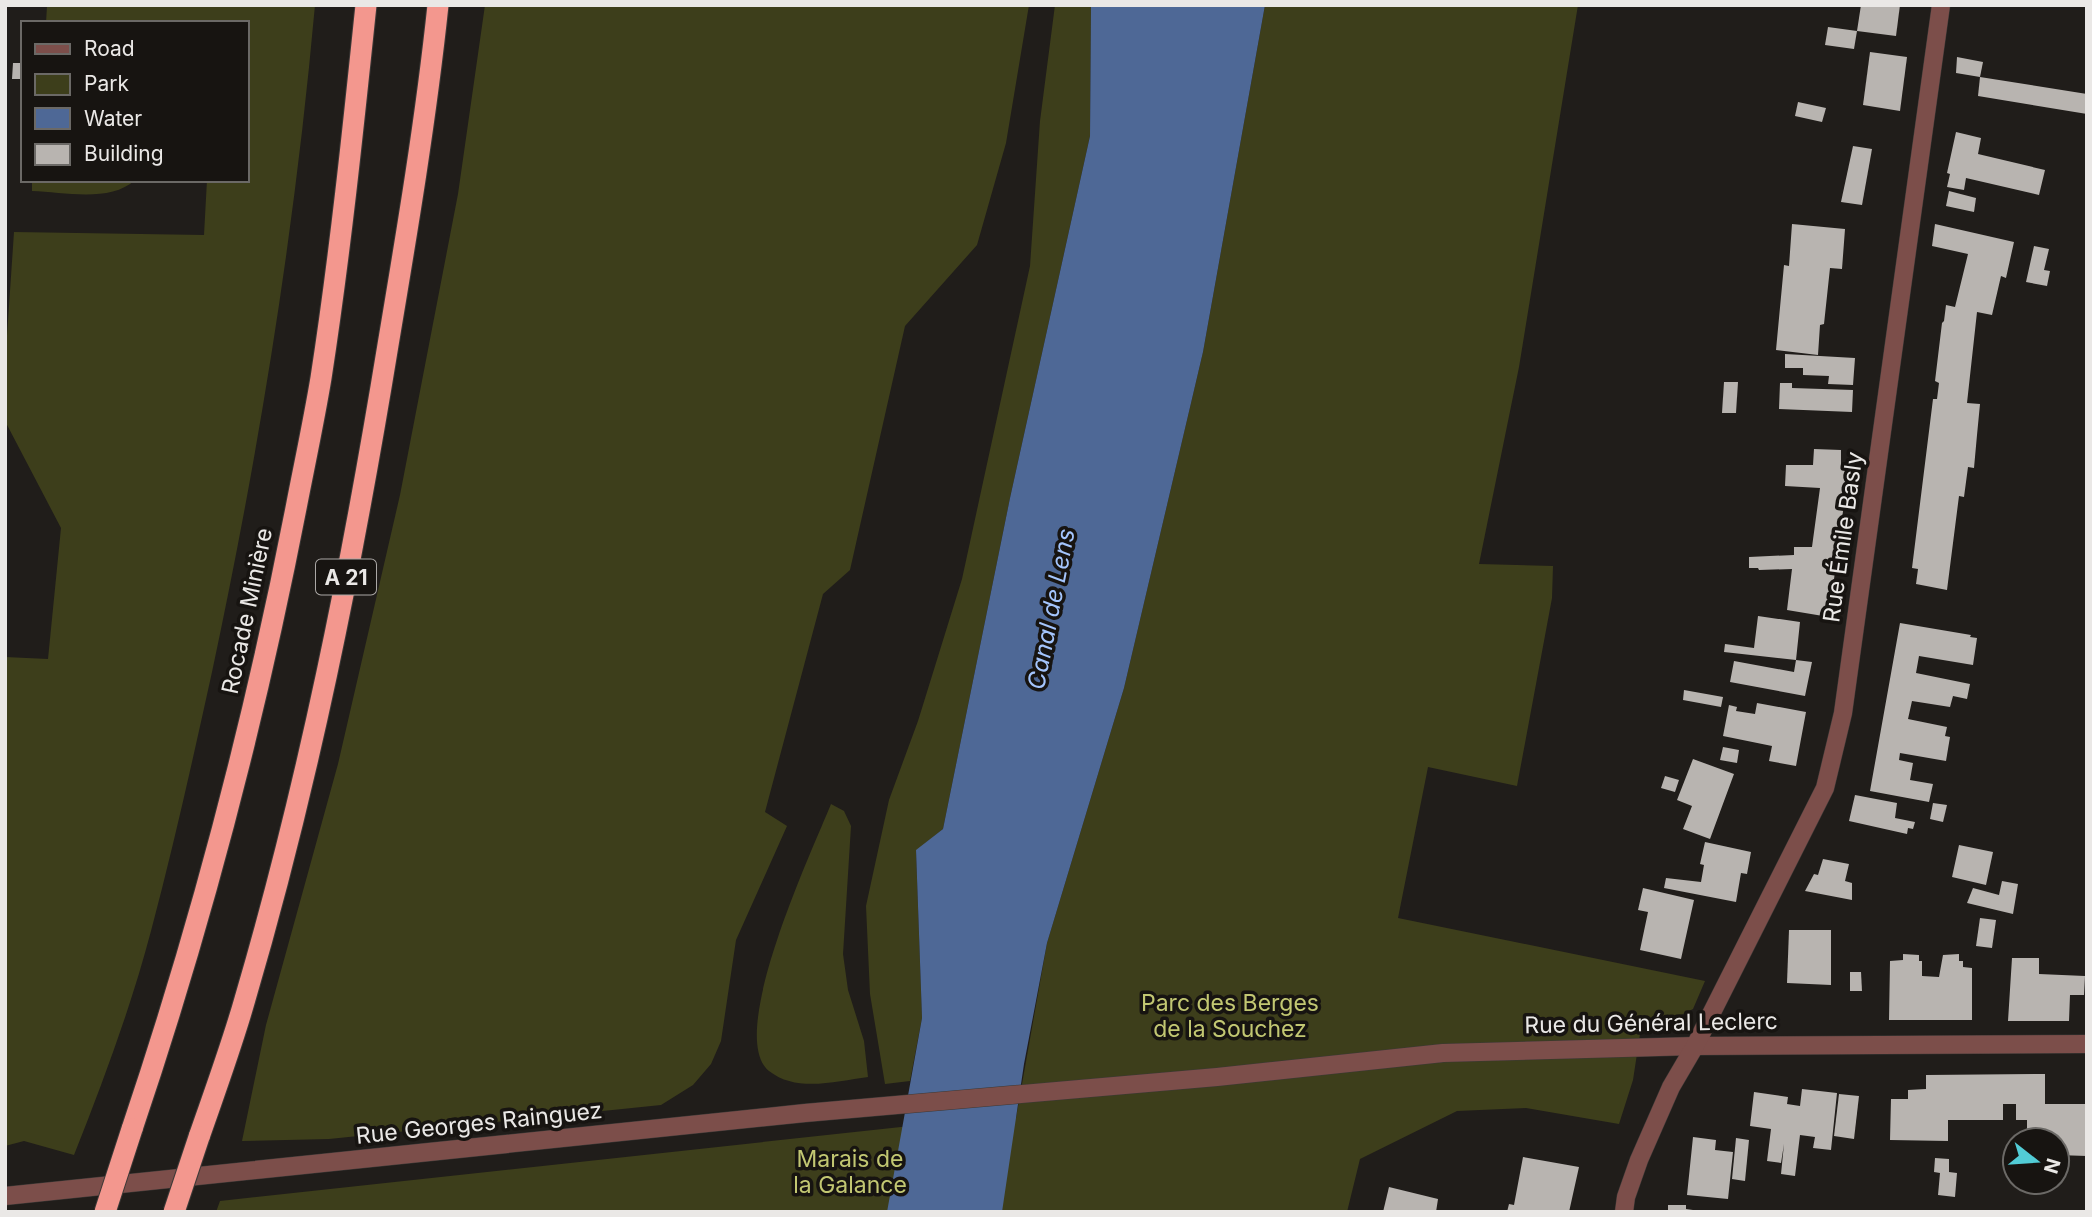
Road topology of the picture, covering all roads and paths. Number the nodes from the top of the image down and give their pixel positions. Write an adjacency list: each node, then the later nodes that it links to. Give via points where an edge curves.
1 (366, 5): 8 (highway, Rocade Minière / A 21, bridge, via 321,380 277,609 228,809 158,1053)
2 (1941, 5): 5 (street, Rue Émile Basly, via 1836,749 1825,788)
3 (440, 10): 9 (highway, A 21, bridge, via 381,388 327,666 245,1000)
4 (2087, 1044): 5 (street, Rue du Général Leclerc)
5 (1695, 1046): 6 (street, Rue du Général Leclerc, via 1443,1053); 10 (street, Rue Émile Basly, via 1671,1087)
6 (957, 1100): 7 (street, Rue Georges Rainguez)
7 (5, 1196)
8 (105, 1212)
9 (174, 1212)
10 (1624, 1212)

